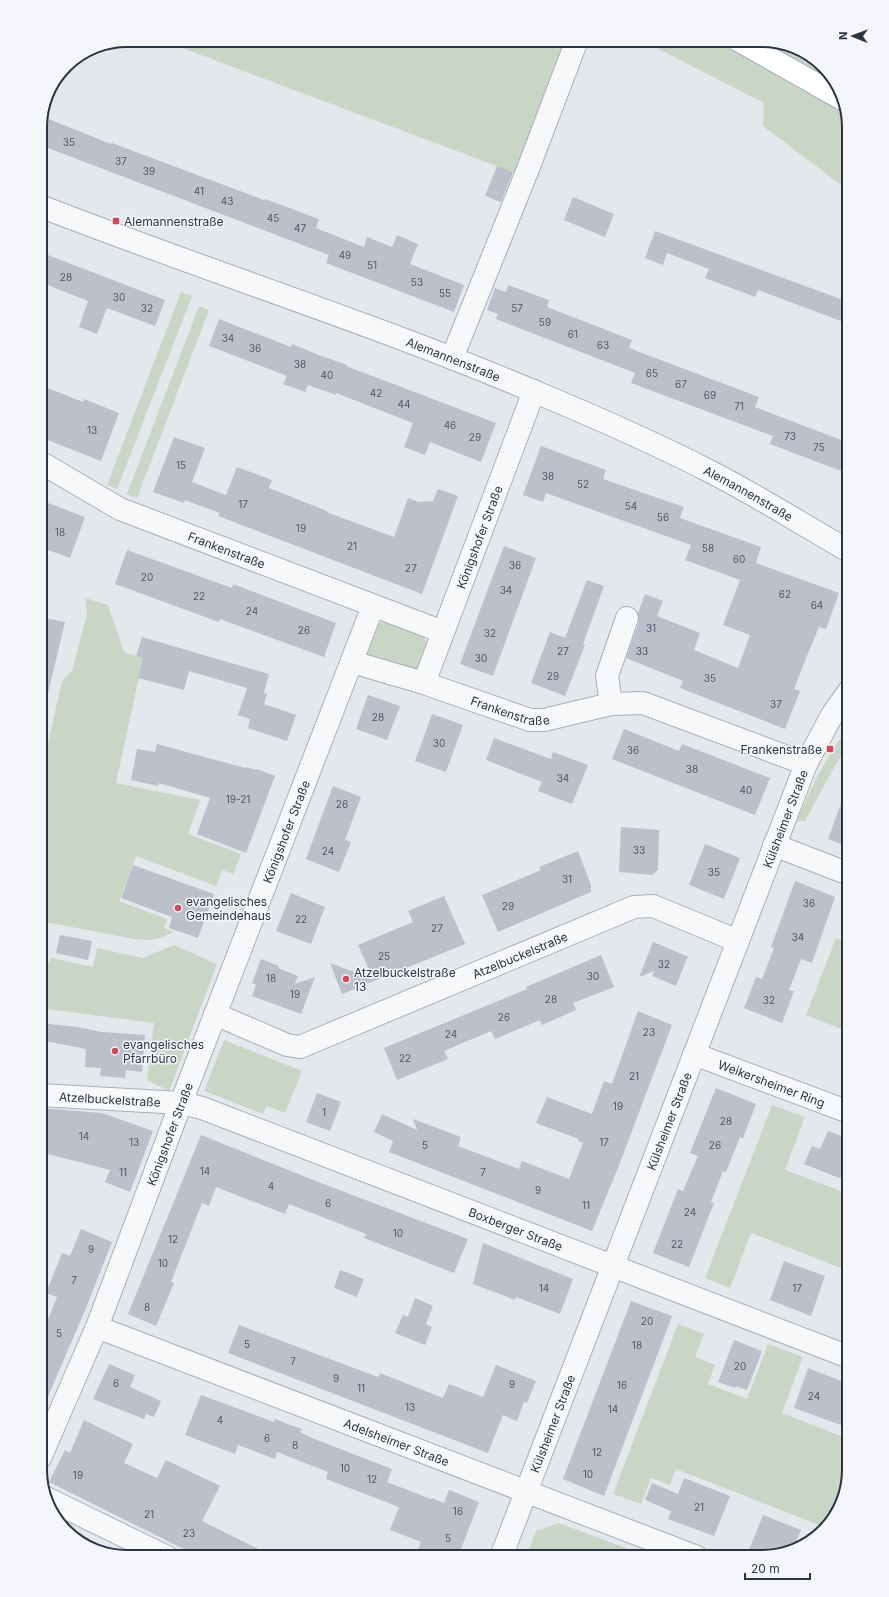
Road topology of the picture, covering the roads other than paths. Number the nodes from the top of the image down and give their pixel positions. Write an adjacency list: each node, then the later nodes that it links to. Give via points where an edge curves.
1 (574, 47): 5 (street)
2 (750, 47): 3 (main road)
3 (836, 95)
4 (47, 209): 5 (street, Alemannenstraße)
5 (452, 358): 6 (street, Alemannenstraße)
6 (534, 391): 8 (street, Alemannenstraße, via 711,472); 11 (street, Königshofer Straße)
7 (47, 466): 9 (street, Frankenstraße, via 120,509)
8 (842, 547)
9 (373, 606): 11 (street, Frankenstraße); 12 (street, Königshofer Straße)
10 (627, 618): 15 (street, via 607,676)
11 (443, 632): 13 (street, Königshofer Straße)
12 (352, 662): 13 (street, Frankenstraße); 20 (street, Königshofer Straße)
13 (424, 683): 15 (street, Frankenstraße, via 530,720 544,720)
14 (842, 701): 16 (street, Külsheimer Straße)
15 (611, 704): 16 (street, Frankenstraße, via 643,703)
16 (806, 764): 17 (street, Külsheimer Straße)
17 (774, 845): 18 (street); 19 (street, Külsheimer Straße)
18 (842, 871)
19 (738, 940): 20 (street, Atzelbuckelstraße, via 653,906 634,907 300,1047 287,1045); 21 (street, Külsheimer Straße)
20 (215, 1014): 23 (street, Königshofer Straße)
21 (694, 1054): 24 (street, Weikersheimer Ring); 25 (street, Külsheimer Straße)
22 (47, 1094): 23 (street, Atzelbuckelstraße)
23 (181, 1103): 25 (street, Boxberger Straße, via 209,1111); 26 (street, Königshofer Straße)
24 (842, 1109)
25 (612, 1267): 27 (street, Boxberger Straße); 29 (street, Külsheimer Straße)
26 (97, 1326): 28 (street, Königshofer Straße); 29 (street, Adelsheimer Straße)
27 (842, 1354)
28 (47, 1442)
29 (526, 1492): 32 (street, Külsheimer Straße); 33 (street, Adelsheimer Straße)
30 (53, 1502): 31 (street)
31 (153, 1550)
32 (504, 1550)
33 (679, 1550)

